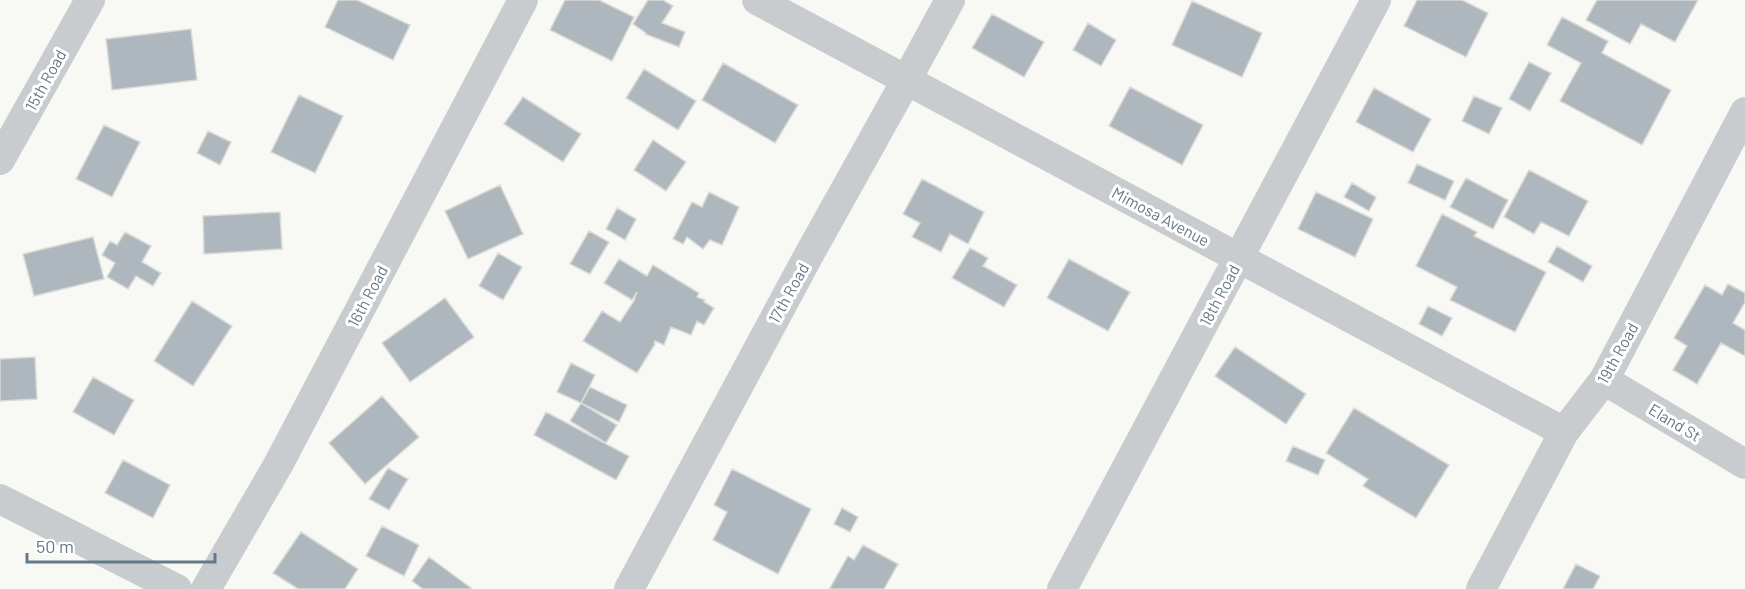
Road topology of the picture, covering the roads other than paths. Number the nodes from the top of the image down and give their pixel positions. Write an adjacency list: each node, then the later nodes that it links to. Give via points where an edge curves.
1 (90, 0): 8 (street, 15th Road)
2 (523, 0): 15 (street, 16th Road, via 278,465)
3 (757, 0): 6 (street, Mimosa Avenue)
4 (950, 0): 6 (street, 17th Road)
5 (1376, 0): 9 (street, 18th Road)
6 (907, 79): 9 (street, Mimosa Avenue); 16 (street, 17th Road)
7 (1745, 112): 10 (street, 19th Road)
8 (0, 160)
9 (1239, 258): 11 (street, Mimosa Avenue); 17 (street, 18th Road)
10 (1604, 380): 11 (street, 19th Road); 12 (street, Eland St)
11 (1564, 432): 18 (street, 19th Road)
12 (1745, 464)
13 (0, 499): 14 (street)
14 (177, 589)
15 (206, 589)
16 (629, 589)
17 (1062, 589)
18 (1480, 589)

